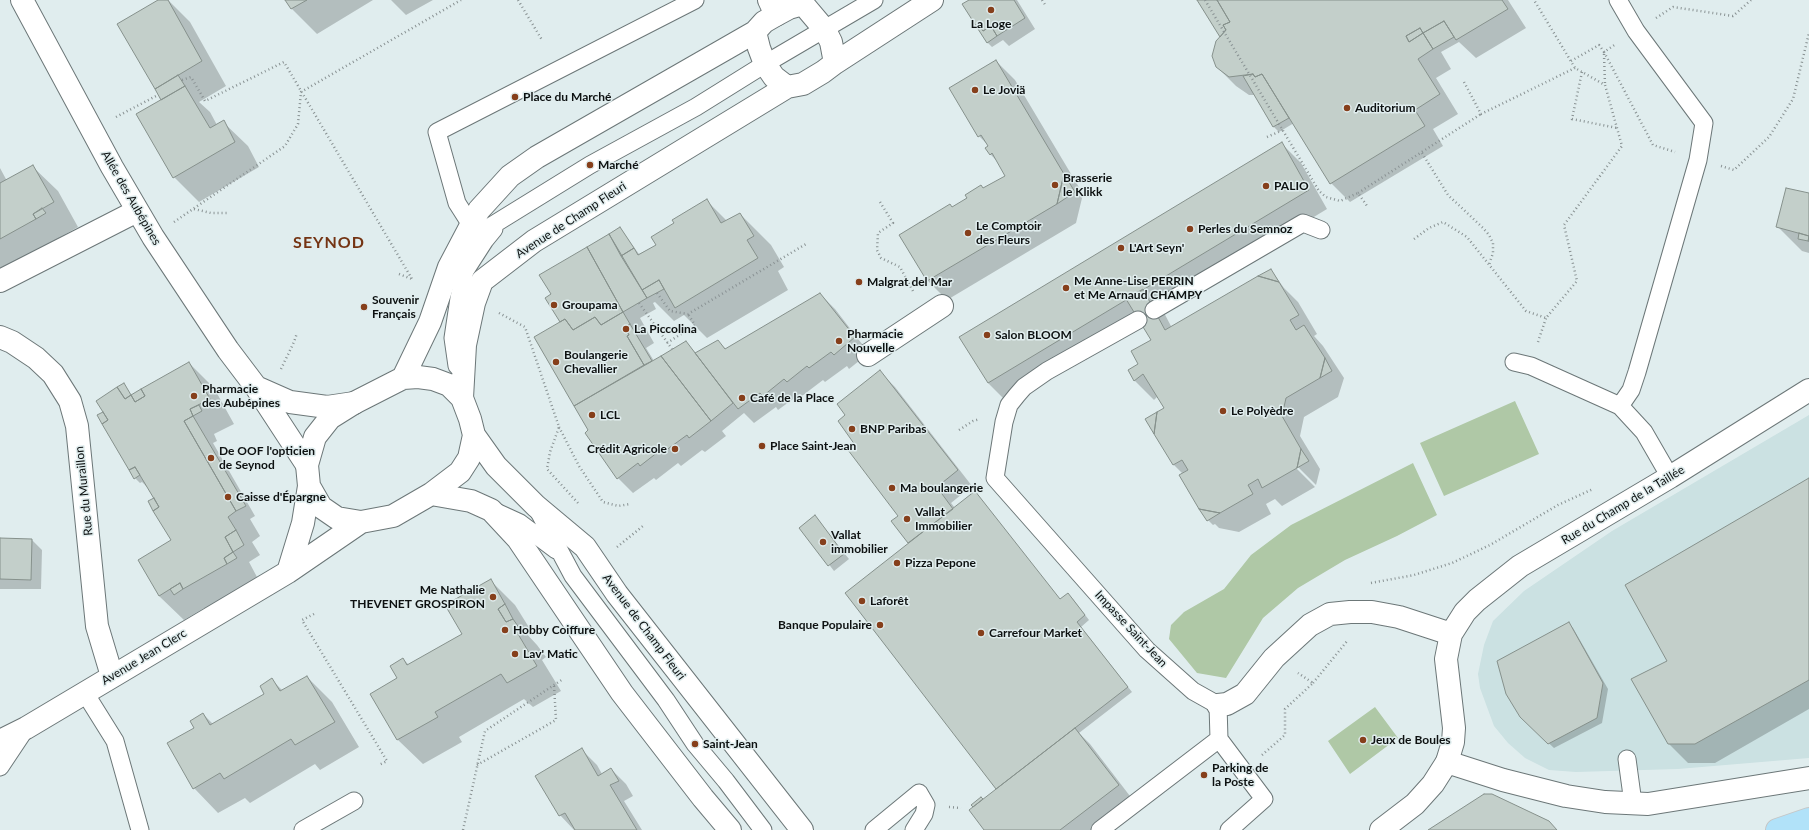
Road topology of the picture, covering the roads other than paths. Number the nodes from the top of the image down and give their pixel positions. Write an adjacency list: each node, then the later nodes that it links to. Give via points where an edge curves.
1 (22, 0): 13 (street, Allée des Aubépines)
2 (695, 0): 15 (lane, via 437,132 457,203)
3 (874, 0): 8 (lane)
4 (932, 0): 10 (street, Avenue de Champ Fleuri)
5 (1618, 0): 30 (lane, via 1636,31 1704,123 1698,160 1637,372 1631,390)
6 (807, 2): 7 (street, via 789,8); 8 (street)
7 (772, 7): 9 (street)
8 (825, 30): 10 (street, via 831,42); 11 (lane)
9 (755, 32): 11 (street); 15 (street, via 537,157 510,176 479,210)
10 (835, 62): 12 (street, Avenue de Champ Fleuri, via 802,84)
11 (765, 64): 12 (street, via 774,77); 14 (lane, via 696,107 590,165)
12 (787, 88): 28 (street, Avenue de Champ Fleuri, via 534,241 482,281 474,303 465,345)
13 (137, 211): 18 (street); 26 (street, Allée des Aubépines, via 228,350)
14 (504, 219): 17 (lane); 28 (lane, via 485,240 465,271 453,338)
15 (472, 225): 17 (street)
16 (1321, 230): 20 (lane, via 1303,222)
17 (462, 244): 25 (street, via 449,267 430,322)
18 (0, 281)
19 (942, 306): 23 (street)
20 (1154, 310)
21 (1138, 320): 43 (lane, Impasse Saint-Jean, via 1046,371 1024,387 1009,405 995,478 1147,650 1193,692)
22 (0, 337): 41 (street, Rue du Muraillon, via 36,358 52,374 70,401 77,426 97,626)
23 (868, 355)
24 (1514, 362): 30 (lane, via 1531,366)
25 (403, 378): 28 (street, via 433,379 449,385); 29 (street)
26 (256, 387): 29 (street, Allée des Aubépines, via 290,402 327,407); 32 (street, Allée des Aubépines)
27 (1809, 390): 33 (street, Rue du Champ de la Taillée)
28 (462, 398): 31 (street)
29 (354, 403): 32 (street, via 330,418 315,437)
30 (1620, 406): 33 (lane, via 1644,432)
31 (474, 435): 34 (street, via 469,458 460,472); 35 (street, Avenue de Champ Fleuri, via 496,466)
32 (308, 476): 37 (street, Allée des Aubépines, via 321,507 337,518); 39 (street, via 303,523)
33 (1670, 478): 40 (street, Rue du Champ de la Taillée, via 1520,566 1477,600 1465,612)
34 (431, 494): 36 (street, via 471,501); 37 (street, via 393,516)
35 (536, 506): 38 (lane); 58 (street, Avenue de Champ Fleuri, via 585,547 617,594)
36 (491, 510): 38 (lane, via 520,523); 56 (street, via 518,539 622,693)
37 (361, 522): 39 (street, Avenue Jean Clerc)
38 (562, 556): 57 (lane, via 573,576 695,744)
39 (288, 572): 41 (street, Avenue Jean Clerc)
40 (1451, 634): 43 (street, via 1399,617 1372,612 1330,614 1310,625 1274,658 1245,694 1227,704); 48 (street, via 1446,659 1454,728 1453,742)
41 (112, 676): 42 (street, Avenue Jean Clerc)
42 (85, 693): 44 (street, Avenue Jean Clerc); 54 (lane, via 115,741)
43 (1218, 705): 45 (lane)
44 (26, 728): 46 (street, Avenue Jean Clerc); 49 (lane)
45 (1218, 739): 61 (lane); 62 (lane, via 1264,799)
46 (0, 741)
47 (1627, 759): 52 (lane)
48 (1446, 762): 52 (street, via 1566,796); 63 (street, via 1433,784 1415,804)
49 (0, 767)
50 (1809, 778): 52 (street, via 1648,804)
51 (354, 802): 55 (lane)
52 (1633, 803)
53 (1809, 819): 64 (main road)
54 (140, 830)
55 (303, 830)
56 (730, 830)
57 (763, 830)
58 (802, 830)
59 (874, 830): 60 (lane, via 919,793 926,805 924,814)
60 (914, 830)
61 (1100, 830)
62 (1229, 830)
63 (1381, 830)
64 (1776, 830)

